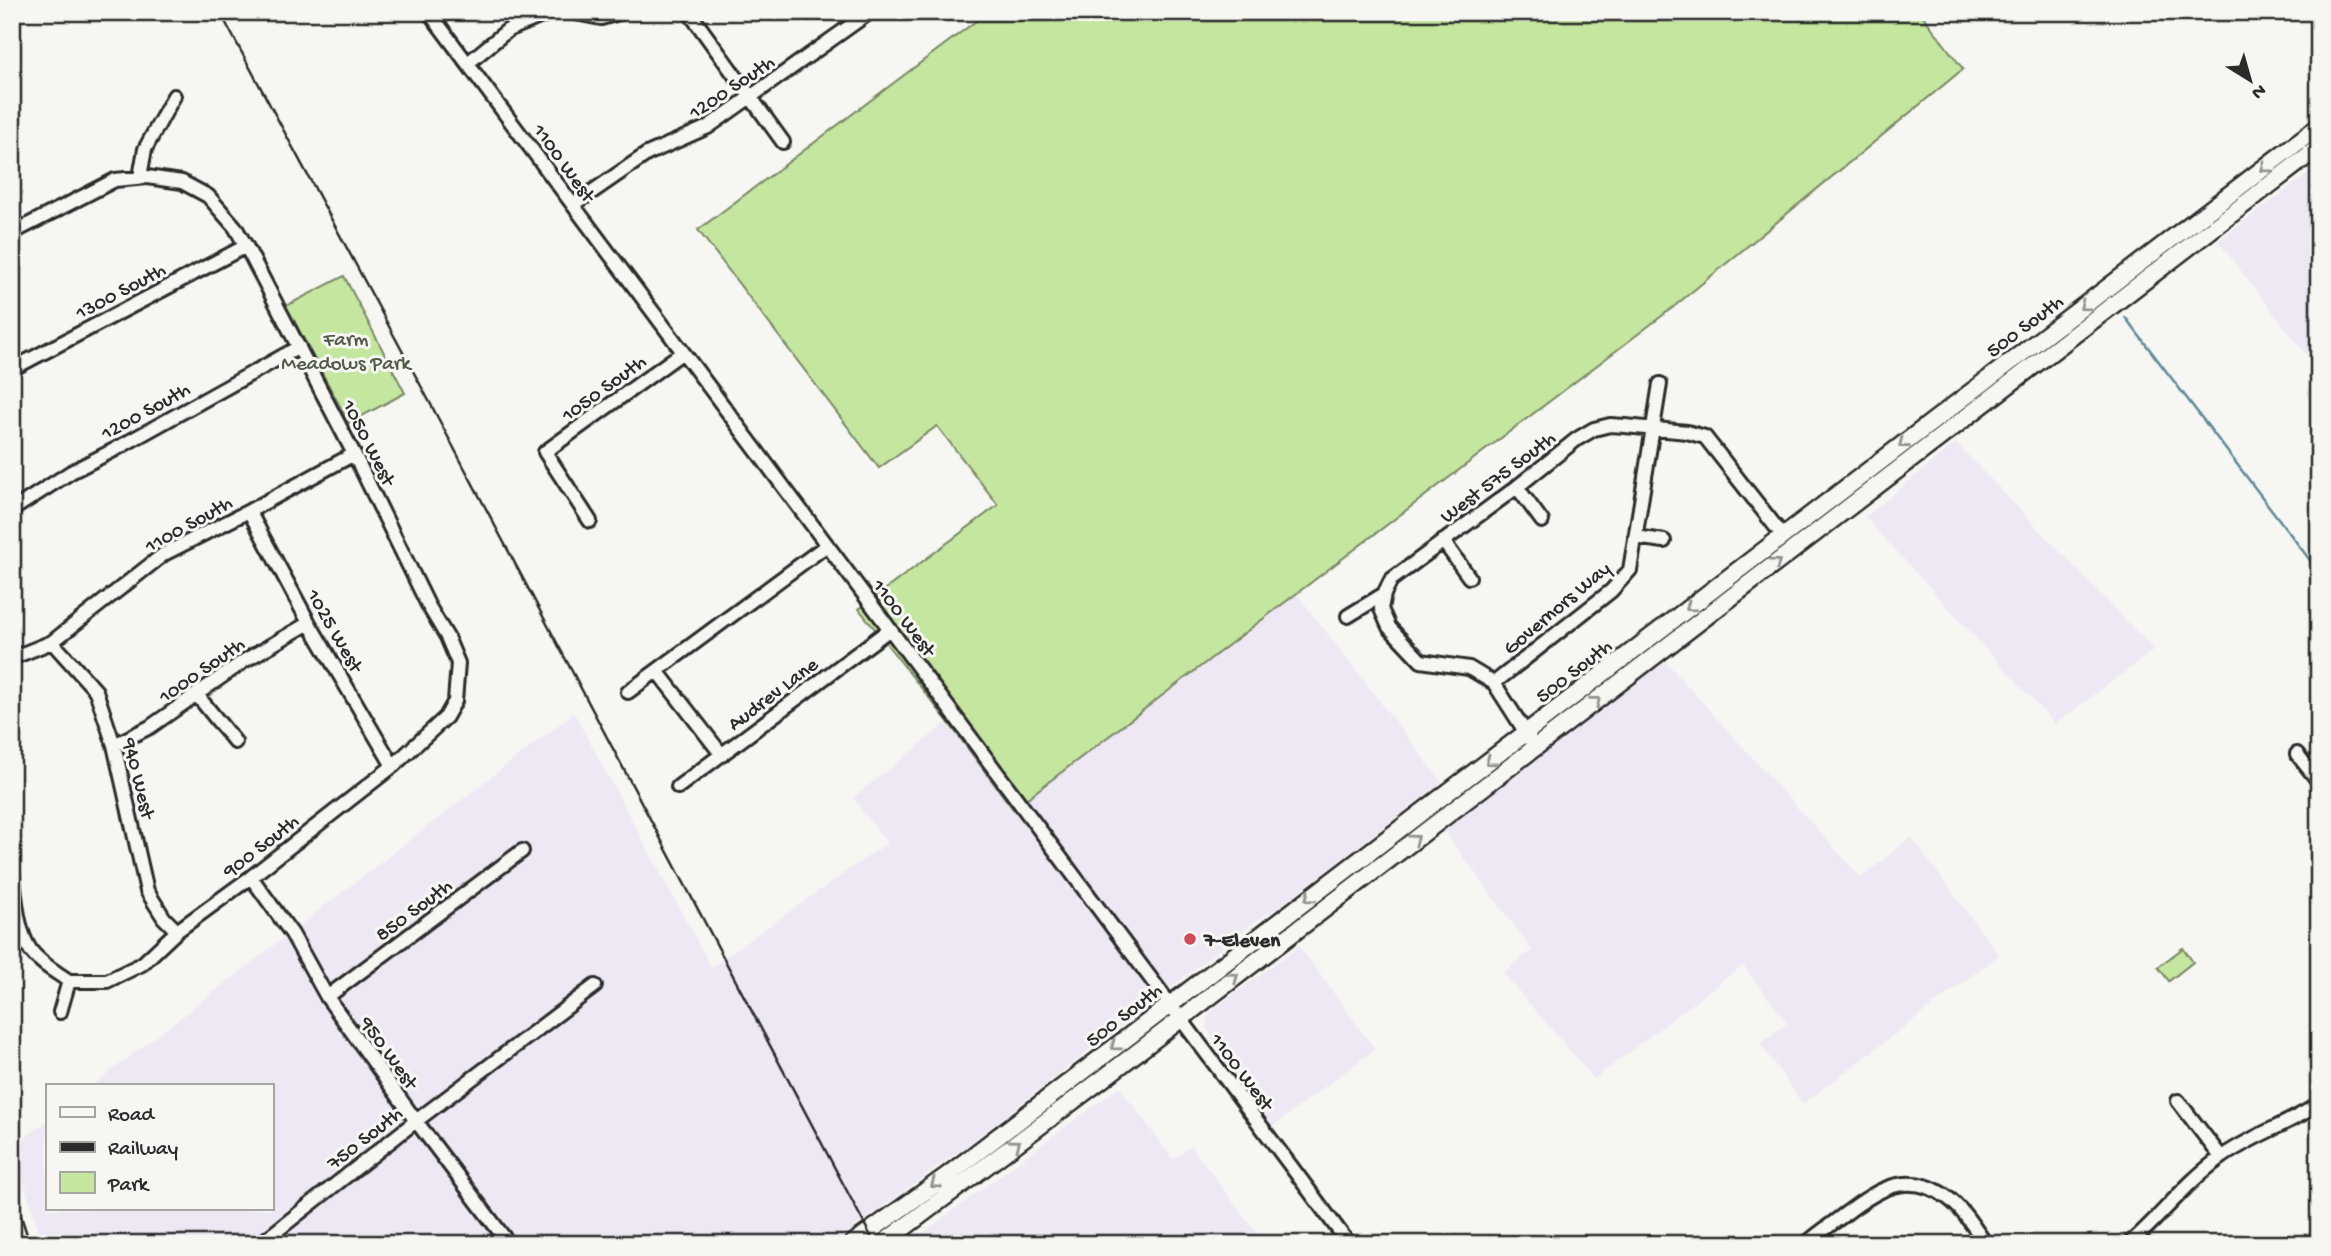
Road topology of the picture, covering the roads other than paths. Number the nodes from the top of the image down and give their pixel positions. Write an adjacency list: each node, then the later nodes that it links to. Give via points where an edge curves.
1 (429, 12): 7 (street, 1100 West)
2 (552, 12): 7 (street, via 508,30)
3 (570, 12): 4 (street, via 601,18)
4 (622, 12)
5 (689, 12): 9 (street)
6 (870, 12): 9 (street, 1200 South)
7 (468, 63): 14 (street, 1100 West)
8 (174, 96): 13 (street, via 145,149)
9 (750, 98): 11 (street); 14 (street, 1200 South, via 708,127 647,154)
10 (2319, 126): 28 (main road, 500 South, one-way to 28)
11 (783, 142)
12 (2319, 147): 48 (main road, 500 South, one-way to 12)
13 (144, 177): 15 (street, via 115,180); 16 (street, 1050 West, via 182,182 208,196)
14 (573, 205): 18 (street, 1100 West)
15 (12, 233)
16 (246, 246): 17 (street, 1050 West); 19 (street, 1300 South)
17 (299, 346): 22 (street, 1050 West); 24 (street, 1200 South, via 71,472)
18 (683, 352): 26 (street, 1050 South, via 545,452); 32 (street, 1100 West)
19 (12, 369)
20 (1660, 384): 21 (street, Governors Way)
21 (1651, 429): 23 (street, West 575 South, via 1610,425 1594,429); 28 (street, West 575 South, via 1705,437); 29 (street, Governors Way)
22 (354, 454): 25 (street, 1100 South); 44 (street, 1050 West, via 458,663)
23 (1517, 487): 27 (street); 30 (street, West 575 South)
24 (12, 510)
25 (250, 511): 36 (street, 1025 West); 38 (street, 1100 South, via 164,554)
26 (590, 521)
27 (1542, 521)
28 (1783, 536): 45 (main road, 500 South, one-way to 45)
29 (1635, 537): 31 (street); 41 (street, Governors Way, via 1630,570 1622,581)
30 (1443, 541): 33 (street); 34 (street, West 575 South, via 1391,580)
31 (1664, 541)
32 (827, 545): 37 (street, 1100 West); 40 (street)
33 (1469, 577)
34 (1384, 594): 35 (street, West 575 South); 41 (street, via 1381,609 1389,626 1421,661 1469,668)
35 (1348, 616)
36 (309, 623): 43 (street, 1000 South); 51 (street, 1025 West)
37 (890, 629): 50 (street, Audrev Lane); 61 (street, 1100 West)
38 (52, 642): 39 (street, 1100 South); 47 (street, 940 West, via 96,691)
39 (12, 658)
40 (657, 671): 42 (street); 50 (street)
41 (1494, 683): 45 (street)
42 (628, 692)
43 (197, 695): 46 (street); 47 (street, 1000 South)
44 (455, 701): 51 (street, 900 South, via 446,716)
45 (1525, 733): 48 (street); 61 (main road, 500 South, one-way to 61)
46 (235, 742)
47 (114, 745): 57 (street, 940 West, via 147,891)
48 (1535, 747): 63 (main road, 500 South, one-way to 48)
49 (2297, 754): 52 (street)
50 (722, 755): 53 (street, Audrev Lane)
51 (393, 766): 56 (street, 900 South)
52 (2319, 782)
53 (678, 787)
54 (522, 850): 60 (street, 850 South)
55 (12, 872): 58 (street, via 22,931 31,950)
56 (251, 877): 57 (street, 900 South); 60 (street, 950 West, via 292,934)
57 (177, 931): 58 (street, 900 South, via 142,964 107,981)
58 (69, 981): 62 (street)
59 (595, 986): 66 (street, 750 South)
60 (327, 997): 66 (street, 950 West)
61 (1170, 1004): 63 (street, 1100 West); 70 (main road, 500 South, one-way to 70)
62 (60, 1012)
63 (1180, 1019): 71 (main road, 500 South, one-way to 63); 72 (street, 1100 West)
64 (2178, 1101): 67 (street)
65 (2319, 1104): 67 (street)
66 (416, 1121): 68 (street, 750 South); 69 (street, 950 West)
67 (2221, 1157): 75 (street)
68 (260, 1244)
69 (509, 1244)
70 (852, 1244)
71 (882, 1244)
72 (1349, 1244)
73 (1805, 1244): 74 (street, via 1869,1196 1910,1183 1950,1199)
74 (1986, 1244)
75 (2129, 1244)

